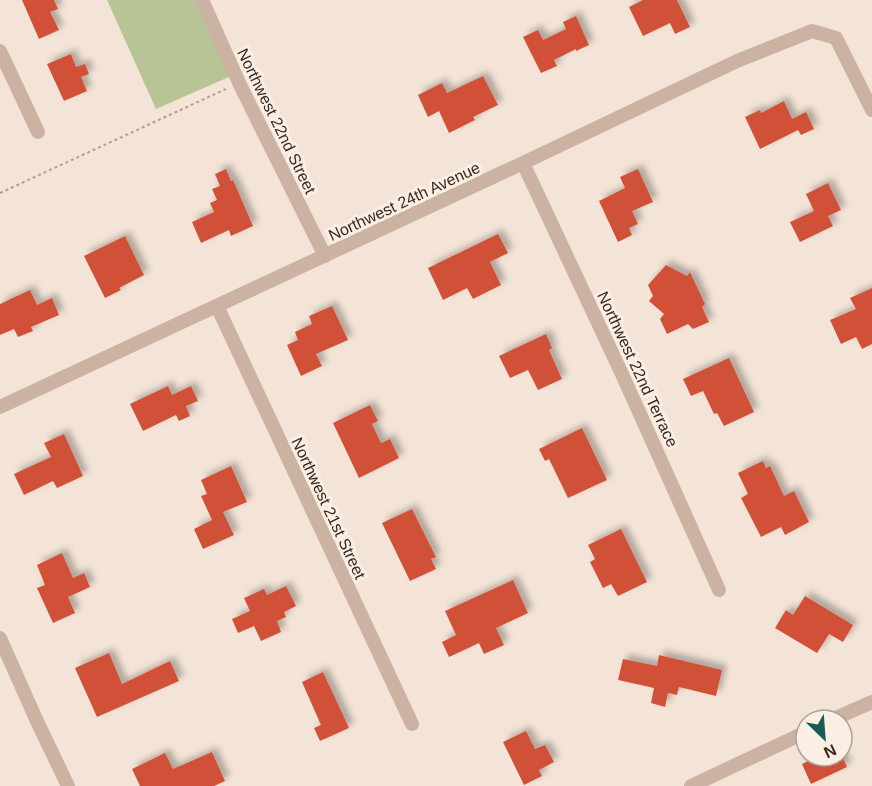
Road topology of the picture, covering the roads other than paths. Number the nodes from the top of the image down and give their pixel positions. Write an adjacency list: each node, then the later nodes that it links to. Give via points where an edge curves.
1 (202, 0): 6 (street, Northwest 22nd Street)
2 (0, 51): 4 (street)
3 (872, 110): 5 (street, Northwest 24th Avenue, via 836,38 812,31 737,61)
4 (38, 132)
5 (524, 163): 6 (street, Northwest 24th Avenue); 9 (street, Northwest 22nd Terrace)
6 (325, 256): 7 (street, Northwest 24th Avenue)
7 (217, 306): 8 (street, Northwest 24th Avenue); 13 (street, Northwest 21st Street)
8 (0, 407)
9 (719, 590)
10 (0, 638): 15 (street)
11 (872, 702): 12 (street)
12 (854, 710)
13 (412, 724)
14 (794, 738): 16 (street)
15 (68, 786)
16 (691, 786)

